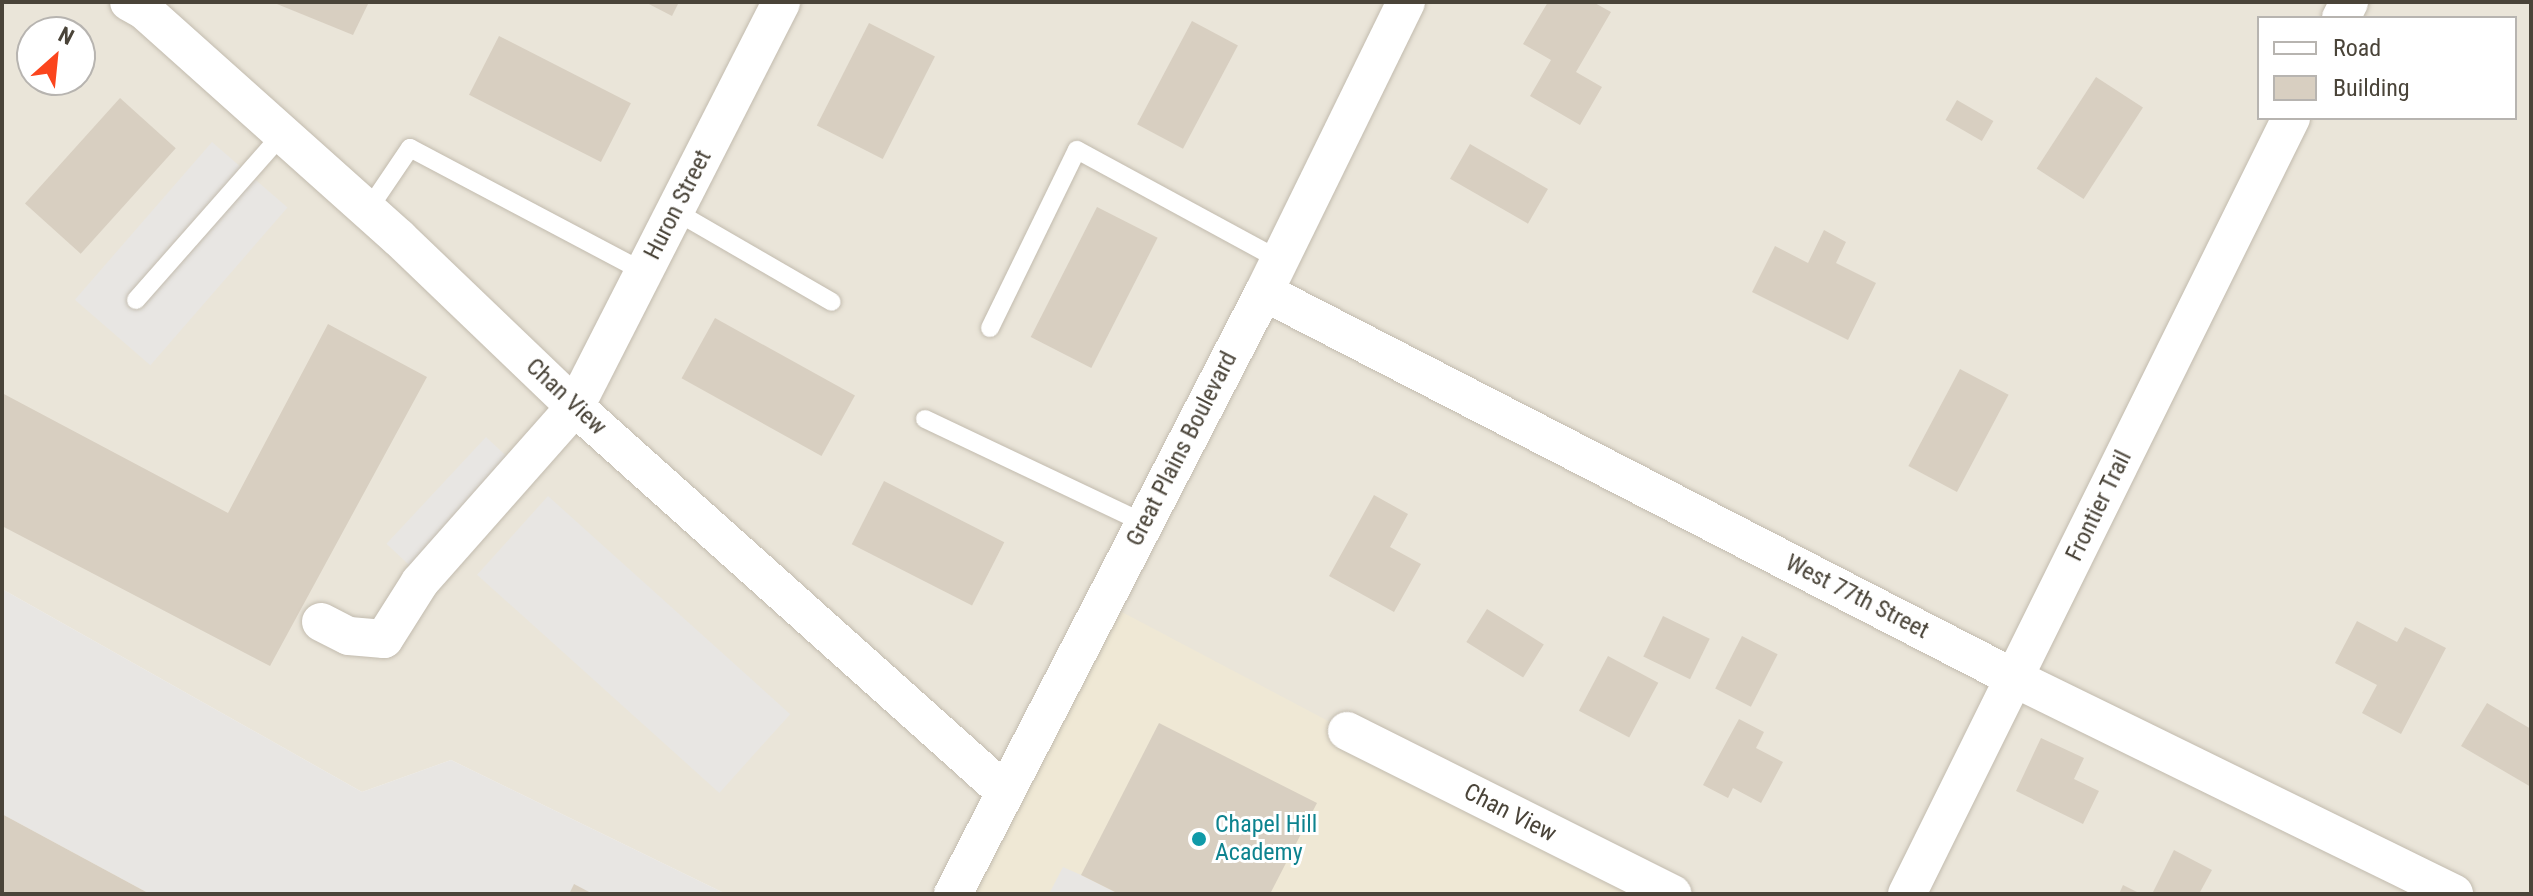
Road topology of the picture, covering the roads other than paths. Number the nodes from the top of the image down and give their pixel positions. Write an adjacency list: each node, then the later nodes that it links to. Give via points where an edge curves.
1 (781, 2): 7 (street, Huron Street)
2 (1406, 2): 9 (street, Great Plains Boulevard)
3 (141, 5): 5 (street, Chan View)
4 (2290, 120): 17 (street, Frontier Trail)
5 (283, 133): 6 (street, Chan View); 10 (lane)
6 (368, 210): 8 (lane, via 410,148); 13 (street, Chan View)
7 (675, 211): 8 (street, Huron Street); 11 (lane)
8 (644, 272): 13 (street, Huron Street)
9 (1272, 276): 12 (lane, via 1077,150); 15 (street, Great Plains Boulevard); 17 (street, West 77th Street)
10 (136, 300)
11 (832, 302)
12 (990, 328)
13 (575, 407): 16 (street, Huron Street, via 420,582 384,639 349,636); 19 (street, Chan View)
14 (925, 419): 15 (lane)
15 (1144, 523): 19 (street, Great Plains Boulevard)
16 (321, 622)
17 (2014, 678): 22 (street, Frontier Trail); 23 (street, West 77th Street)
18 (1347, 731): 21 (street, Chan View)
19 (1004, 791): 20 (street, Great Plains Boulevard)
20 (953, 894)
21 (1672, 894)
22 (1907, 894)
23 (2454, 894)

